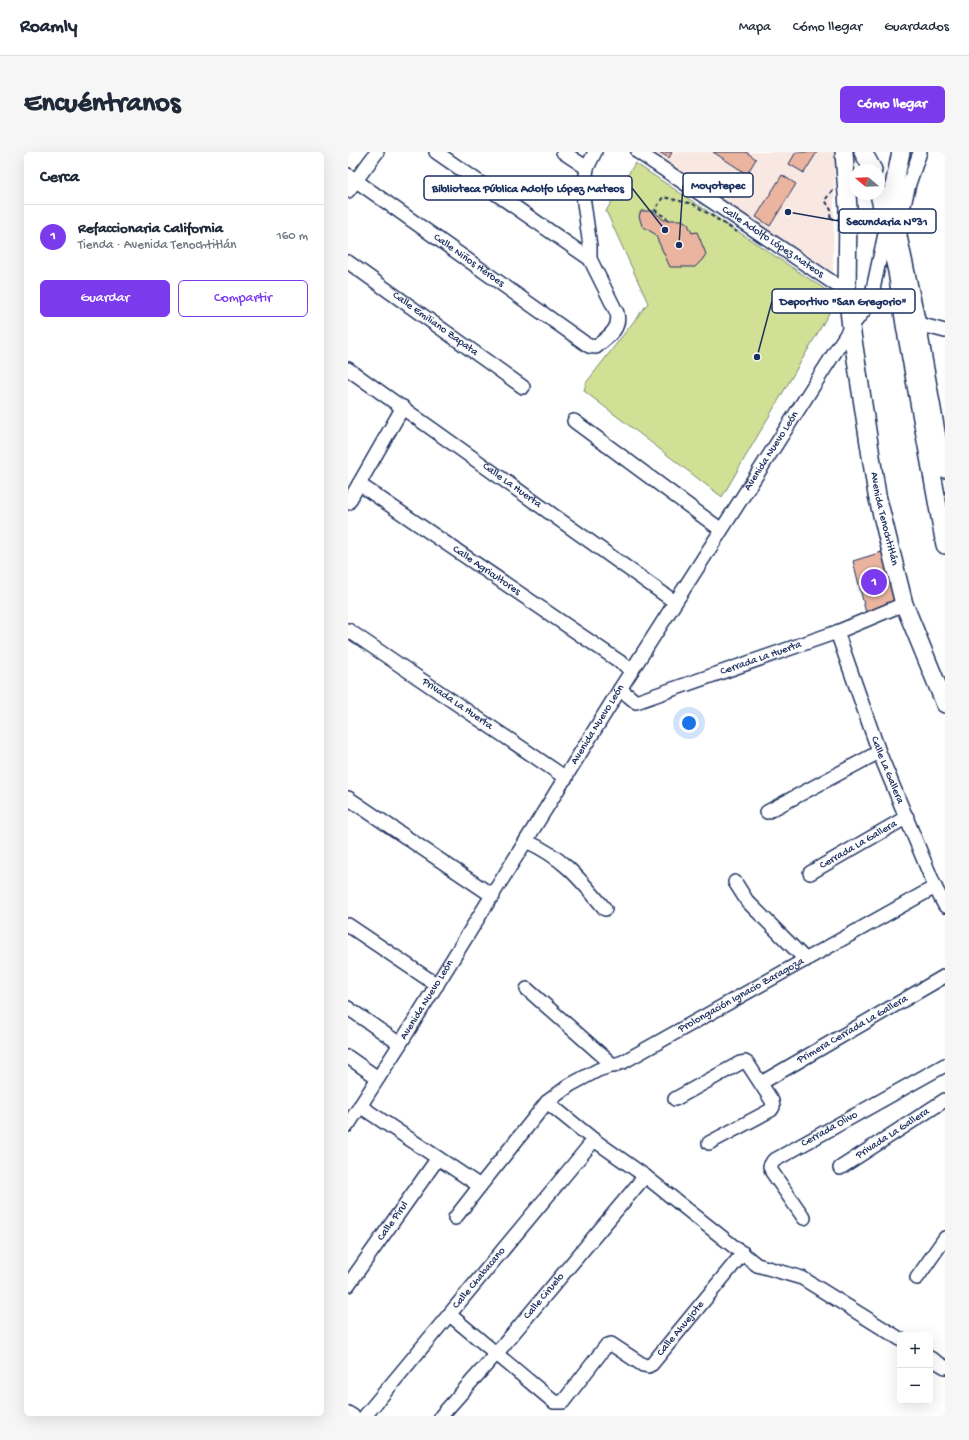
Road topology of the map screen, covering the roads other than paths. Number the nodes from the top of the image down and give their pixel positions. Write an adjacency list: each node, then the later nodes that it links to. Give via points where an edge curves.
1 (377, 152): 13 (street)
2 (436, 152): 18 (street)
3 (563, 152): 12 (street)
4 (595, 152): 12 (street)
5 (638, 152): 20 (street, Calle Adolfo López Mateos)
6 (844, 152): 16 (main road)
7 (864, 152): 10 (main road); 11 (main road)
8 (901, 152): 17 (main road)
9 (920, 152): 17 (street, via 902,213)
10 (860, 164)
11 (870, 164)
12 (587, 168): 18 (street, via 583,196)
13 (351, 182): 18 (street, Calle Niños Héroes, via 589,346 596,347 616,329 619,321)
14 (850, 200): 16 (main road)
15 (881, 200): 17 (main road)
16 (848, 208): 20 (main road, Avenida Tenochtitlán)
17 (892, 231): 21 (street); 22 (street, Avenida Nuevo León, via 870,302); 32 (main road, via 905,325)
18 (590, 259)
19 (348, 262): 25 (street, Calle Emiliano Zapata)
20 (847, 292): 22 (main road, Avenida Tenochtitlán)
21 (919, 324): 23 (street); 28 (street)
22 (851, 326): 31 (street, Avenida Nuevo León); 34 (main road, Avenida Tenochtitlán, via 877,495)
23 (945, 331)
24 (348, 369): 26 (street, Calle La Huerta)
25 (523, 387)
26 (403, 407): 29 (street); 33 (street, Calle La Huerta)
27 (574, 421): 31 (street)
28 (945, 471)
29 (359, 484): 30 (street); 37 (street, Calle Agricultores)
30 (348, 504)
31 (720, 529): 33 (street, Avenida Nuevo León)
32 (945, 545)
33 (675, 602): 37 (street, Avenida Nuevo León)
34 (904, 604): 36 (street, Cerrada La Huerta); 39 (main road, Avenida Tenochtitlán)
35 (348, 630): 41 (street, Privada La Huerta)
36 (837, 632): 38 (street, Cerrada La Huerta, via 636,702); 40 (street, Calle La Gallera)
37 (632, 670): 38 (street, Avenida Nuevo León)
38 (620, 689): 41 (street, Avenida Nuevo León)
39 (945, 704)
40 (879, 752): 43 (street); 44 (street, Calle La Gallera)
41 (566, 778): 45 (street, Avenida Nuevo León)
42 (348, 798): 49 (street)
43 (767, 812)
44 (907, 817): 46 (street, Cerrada La Gallera); 48 (street, Calle La Gallera)
45 (526, 841): 49 (street, Avenida Nuevo León); 51 (street, via 541,847 564,862)
46 (810, 873)
47 (735, 882): 53 (street, via 747,901)
48 (935, 887): 50 (street, Calle La Gallera); 53 (street, Prolongación Ignacio Zaragoza)
49 (493, 896): 55 (street, Avenida Nuevo León)
50 (945, 906)
51 (605, 909)
52 (348, 925): 55 (street)
53 (806, 960): 61 (street, Prolongación Ignacio Zaragoza)
54 (945, 976): 63 (street, Primera Cerrada La Gallera)
55 (437, 985): 58 (street, Avenida Nuevo León)
56 (527, 989): 61 (street)
57 (348, 1008): 58 (street)
58 (400, 1044): 62 (street, Avenida Nuevo León)
59 (348, 1057): 62 (street)
60 (945, 1065): 76 (street, Cerrada Olivo, via 773,1162 770,1166 772,1172)
61 (614, 1066): 66 (street, Prolongación Ignacio Zaragoza, via 598,1070)
62 (378, 1078): 67 (street, Avenida Nuevo León)
63 (761, 1084): 64 (street, via 745,1062); 70 (street, via 772,1101 771,1110)
64 (675, 1099)
65 (945, 1100): 72 (street, Privada La Gallera)
66 (546, 1102): 69 (street); 74 (street, Prolongación Ignacio Zaragoza)
67 (360, 1106): 68 (street, Avenida Nuevo León); 71 (street)
68 (348, 1125)
69 (594, 1140): 73 (street); 81 (street, Calle Chabacano)
70 (709, 1143)
71 (438, 1158): 74 (street); 80 (street, Calle Pirul)
72 (840, 1168)
73 (645, 1176): 78 (street); 83 (street, Calle Ciruelo)
74 (480, 1186): 75 (street)
75 (455, 1218)
76 (804, 1218)
77 (945, 1238): 79 (street)
78 (743, 1253): 82 (street, via 762,1267 802,1278); 83 (street, Calle Ahuejote, via 652,1364 643,1365 611,1344 606,1346 563,1402 554,1402)
79 (917, 1278)
80 (348, 1285)
81 (450, 1316): 83 (street, Calle Ahuejote); 88 (street, Calle Chabacano)
82 (897, 1337)
83 (496, 1354): 89 (street, Calle Ciruelo)
84 (933, 1360): 85 (street)
85 (945, 1367)
86 (348, 1413): 87 (street)
87 (353, 1416)
88 (365, 1416)
89 (442, 1416)

